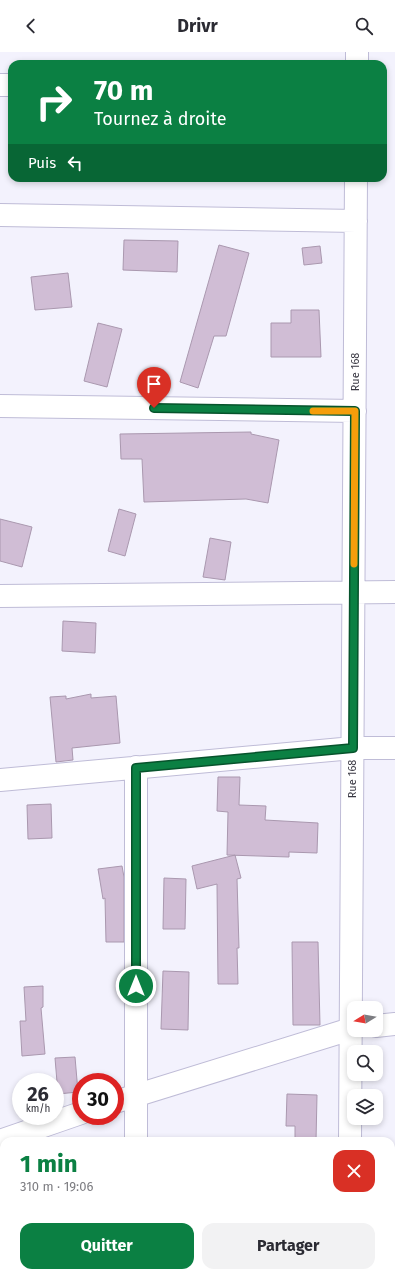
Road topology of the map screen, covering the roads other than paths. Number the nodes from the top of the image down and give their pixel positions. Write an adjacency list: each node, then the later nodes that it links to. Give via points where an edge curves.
1 (356, 182): 3 (street, Rue 168)
2 (0, 215): 3 (street)
3 (356, 221): 5 (street, Rue 168)
4 (0, 406): 5 (street)
5 (355, 411): 7 (street, Rue 168)
6 (395, 592): 7 (street)
7 (354, 593): 8 (street); 9 (street, Rue 168)
8 (0, 596)
9 (353, 748): 10 (street); 11 (street); 13 (street, Rue 168)
10 (395, 748)
11 (136, 768): 12 (street); 18 (street)
12 (0, 780)
13 (352, 1001)
14 (395, 1024): 15 (street)
15 (383, 1025)
16 (347, 1030): 18 (street)
17 (352, 1037): 23 (street, Rue 168)
18 (136, 1095): 19 (street); 22 (street)
19 (124, 1099)
20 (72, 1117): 21 (street)
21 (14, 1137)
22 (136, 1137)
23 (350, 1137)

